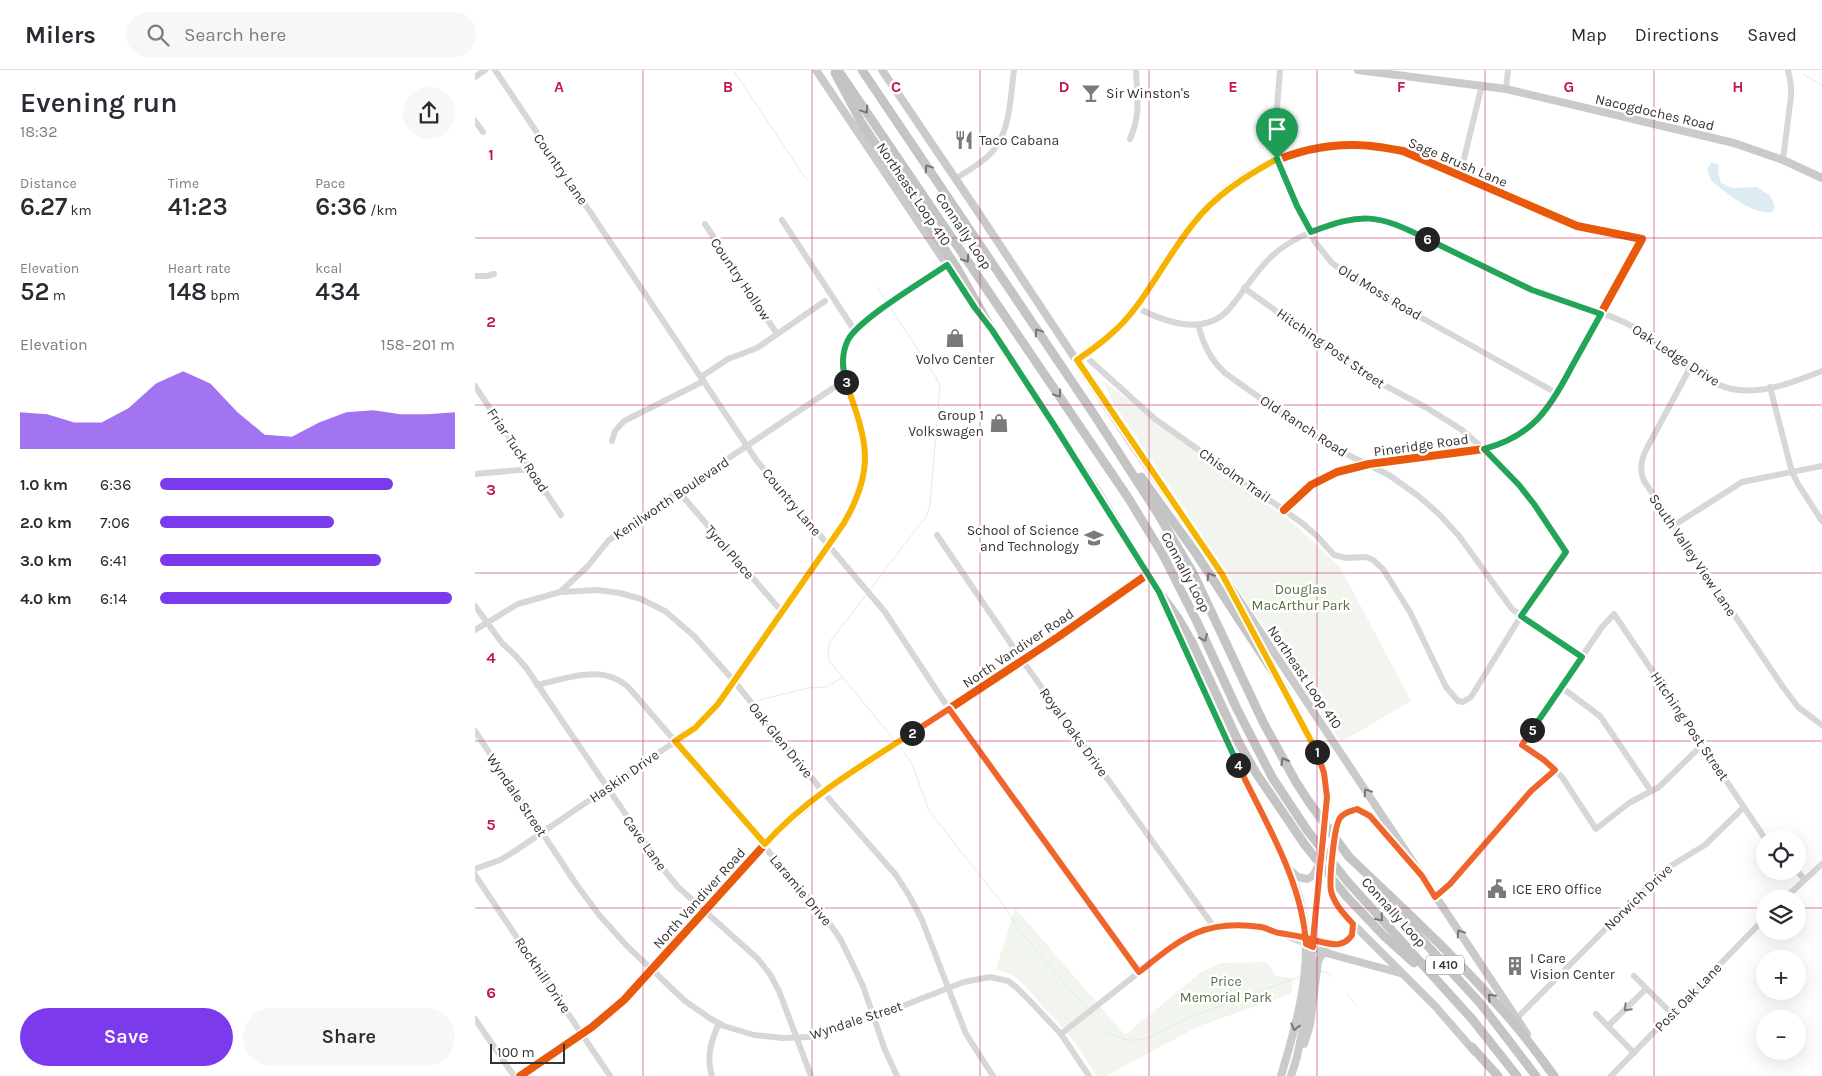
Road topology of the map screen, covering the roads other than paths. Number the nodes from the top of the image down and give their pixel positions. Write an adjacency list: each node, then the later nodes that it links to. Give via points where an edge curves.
1 (485, 70): 15 (street)
2 (495, 70): 45 (street, Country Lane)
3 (816, 70): 30 (main road, Northeast Loop 410)
4 (833, 70): 38 (highway, via 869,135 957,268)
5 (838, 70): 117 (highway, Connally Loop / I 410, one-way to 117, bridge, via 1129,499 1163,555 1273,776 1307,830 1347,881)
6 (862, 70): 50 (highway, Connally Loop / I 410, one-way to 6)
7 (882, 70): 25 (main road, Northeast Loop 410)
8 (1014, 70): 25 (street, via 1007,122 1001,139 987,158)
9 (1137, 70): 20 (street, via 1138,116)
10 (1280, 70): 21 (street, Old Moss Road, via 1275,133)
11 (1358, 70): 14 (main road, Nacogdoches Road)
12 (1508, 70): 17 (street)
13 (1788, 70): 22 (street, via 1791,96)
14 (1422, 74): 16 (main road, Nacogdoches Road)
15 (475, 76)
16 (1482, 86): 17 (main road, Nacogdoches Road); 23 (street)
17 (1506, 89): 22 (main road, Nacogdoches Road, via 1734,143)
18 (475, 121): 19 (street)
19 (483, 132)
20 (1130, 139)
21 (1277, 159): 23 (street, Sage Brush Lane, via 1315,148 1376,146 1414,155); 28 (street, Old Moss Road); 35 (street, Sage Brush Lane, via 1246,176 1202,214)
22 (1783, 160): 24 (main road, Nacogdoches Road)
23 (1460, 175): 29 (street, Sage Brush Lane, via 1577,226)
24 (1822, 178)
25 (955, 179): 42 (main road, Northeast Loop 410)
26 (782, 220): 39 (street)
27 (705, 224): 40 (street, Country Hollow)
28 (1311, 232): 33 (street, Oak Ledge Drive, via 1279,250); 36 (street, Oak Ledge Drive, via 1351,219 1387,221 1532,290); 49 (street, Old Moss Road, via 1323,253 1346,274)
29 (1642, 239): 36 (street, Pineridge Road)
30 (947, 265): 38 (main road, Northeast Loop 410); 39 (street, Haskin Drive)
31 (494, 274): 32 (street)
32 (475, 276)
33 (1244, 288): 37 (street, Oak Ledge Drive, via 1223,314); 53 (street, Hitching Post Street, via 1367,376 1427,408 1462,430)
34 (825, 301): 40 (street)
35 (1136, 307): 37 (street, via 1163,320); 41 (street, Sage Brush Lane, via 1114,332)
36 (1601, 314): 43 (street, Oak Ledge Drive, via 1637,329); 49 (street, Pineridge Road)
37 (1198, 324): 54 (street, Old Ranch Road, via 1205,348 1225,373 1305,430 1341,452)
38 (992, 330): 66 (main road, Northeast Loop 410)
39 (855, 331): 46 (street, Haskin Drive, via 843,354)
40 (777, 334): 45 (street, via 749,352 728,359)
41 (1084, 355): 42 (street, Sage Brush Lane); 60 (street, Chisolm Trail, via 1155,419)
42 (1077, 360): 67 (main road, Northeast Loop 410)
43 (1690, 368): 48 (street, Oak Ledge Drive, via 1730,388 1752,390); 63 (street, South Valley View Lane, via 1647,448 1640,473)
44 (1822, 371): 48 (street, Oak Ledge Drive)
45 (703, 379): 51 (street, via 624,421 615,431); 52 (street, Country Lane)
46 (845, 380): 52 (street, Kenilworth Boulevard); 65 (street, Haskin Drive, via 862,429 864,469 854,505)
47 (475, 386): 56 (street, Friar Tuck Road)
48 (1770, 387): 57 (street)
49 (1558, 394): 53 (street, Pineridge Road, via 1528,428)
50 (1093, 413): 80 (highway, one-way to 50, via 1195,552); 94 (highway, Connally Loop / I 410, one-way to 50, bridge, via 1292,775 1179,548)
51 (612, 441)
52 (747, 446): 59 (street, Kenilworth Boulevard); 65 (street, Country Lane)
53 (1484, 449): 54 (street, Pineridge Road); 72 (street, Hitching Post Street, via 1524,492 1566,552)
54 (1369, 464): 60 (street, Pineridge Road, via 1350,468 1311,485); 72 (street, Old Ranch Road, via 1417,495 1439,514 1459,536 1506,603)
55 (1822, 466): 57 (street)
56 (531, 469): 58 (street); 61 (street, Friar Tuck Road)
57 (1792, 472): 62 (street); 63 (street, via 1742,482)
58 (475, 474)
59 (679, 492): 68 (street, Kenilworth Boulevard, via 612,538); 71 (street, Tyrol Place)
60 (1284, 510): 72 (street, Chisolm Trail, via 1317,536 1334,555 1366,557 1378,564 1410,612 1446,687 1458,701 1471,698)
61 (561, 514)
62 (1822, 521)
63 (1673, 526): 82 (street, South Valley View Lane, via 1791,699)
64 (937, 535): 76 (street, Royal Oaks Drive)
65 (828, 545): 71 (street, Haskin Drive); 81 (street, Country Lane, via 885,612)
66 (1148, 574): 69 (main road, Northeast Loop 410); 76 (street, North Vandiver Road)
67 (1222, 574): 80 (main road); 100 (main road, Northeast Loop 410, one-way to 67)
68 (560, 592): 73 (street, Kenilworth Boulevard, via 519,604); 77 (street, Oak Glen Drive, via 597,590 629,595 654,604 686,628)
69 (1159, 592): 97 (main road, Northeast Loop 410); 117 (highway, bridge, via 1192,642 1256,773 1305,845 1384,936)
70 (475, 606): 73 (street, Cave Lane)
71 (782, 612): 77 (street, Haskin Drive)
72 (1521, 616): 75 (street, Old Ranch Road)
73 (486, 623): 74 (street, Kenilworth Boulevard); 78 (street, Cave Lane)
74 (475, 630)
75 (1582, 657): 79 (street); 85 (street, Hitching Post Street, via 1614,614)
76 (1022, 660): 81 (street, North Vandiver Road); 107 (street, Royal Oaks Drive)
77 (733, 681): 84 (street, Haskin Drive, via 709,714); 89 (street, Oak Glen Drive)
78 (537, 685): 84 (street, Laramie Drive, via 585,674 615,678 630,689); 87 (street, Cave Lane)
79 (1561, 687): 86 (street, via 1522,745); 88 (street, via 1601,716)
80 (1285, 690): 95 (main road, via 1324,773 1327,797)
81 (949, 709): 89 (street, North Vandiver Road); 112 (street, Country Lane)
82 (1822, 725)
83 (475, 731): 92 (street, Wyndale Street)
84 (675, 741): 87 (street, Haskin Drive); 93 (street, Laramie Drive)
85 (1703, 745): 88 (street, via 1665,782); 90 (street, Hitching Post Street)
86 (1555, 770): 88 (street, via 1596,829 1629,803); 104 (street, via 1531,791)
87 (607, 788): 92 (street, Haskin Drive); 105 (street, Cave Lane, via 660,865)
88 (1651, 791)
89 (823, 792): 93 (street, North Vandiver Road, via 789,819); 115 (street, Oak Glen Drive, via 896,875 922,920)
90 (1744, 807): 91 (street, Hitching Post Street); 121 (street, Norwich Drive, via 1705,845 1664,870)
91 (1759, 830)
92 (542, 832): 98 (street, Haskin Drive, via 508,856); 111 (street, Wyndale Street, via 600,916)
93 (765, 844): 105 (street, North Vandiver Road); 120 (street, Laramie Drive, via 841,940)
94 (1349, 857): 144 (highway, Connally Loop / I 410, via 1479,1003); 145 (highway, one-way to 94, via 1496,1003)
95 (1322, 859): 97 (main road, via 1315,873 1307,879 1298,878); 109 (main road)
96 (1822, 864): 101 (street)
97 (1287, 868): 109 (main road, Northeast Loop 410, via 1300,901)
98 (475, 869)
99 (475, 875): 125 (street, Rockhill Drive)
100 (1422, 876): 104 (main road, Northeast Loop 410); 106 (main road, via 1370,816 1357,809 1341,816 1337,824 1331,892)
101 (1806, 877)
102 (1803, 880): 103 (street)
103 (1793, 890)
104 (1435, 897): 121 (main road, Northeast Loop 410, one-way to 104)
105 (705, 911): 111 (street, North Vandiver Road); 127 (street, Cave Lane, via 770,974)
106 (1353, 924): 109 (main road, via 1352,935 1341,945); 113 (main road)
107 (1214, 927): 109 (street, via 1252,926); 112 (street, via 1176,943)
108 (1756, 927): 119 (street, Post Oak Lane)
109 (1309, 942): 110 (main road); 130 (main road, via 1306,1013); 139 (main road, one-way to 139, via 1300,1005)
110 (1326, 952): 113 (main road); 130 (main road, via 1318,960 1310,1025)
111 (651, 969): 123 (street, Wyndale Street, via 697,1011); 125 (street, North Vandiver Road, via 623,1000)
112 (1139, 972): 126 (street)
113 (1402, 974): 128 (main road)
114 (1634, 976): 116 (street)
115 (949, 988): 120 (street, Wyndale Street); 126 (street, Wyndale Street, via 990,977 1008,982); 137 (street, Oak Glen Drive, via 966,1034)
116 (1646, 988): 119 (street); 124 (street, one-way to 124)
117 (1446, 991): 143 (highway, Connally Loop / I 410)
118 (1596, 1014): 124 (street)
119 (1671, 1014): 129 (street, Post Oak Lane)
120 (874, 1017): 127 (street, Wyndale Street, via 829,1032); 136 (street, Laramie Drive)
121 (1517, 1018): 145 (main road, Northeast Loop 410)
122 (475, 1020): 131 (street)
123 (719, 1023): 127 (street, Wyndale Street, via 754,1035); 134 (street, via 709,1050)
124 (1608, 1026): 129 (street)
125 (582, 1034): 132 (street, North Vandiver Road); 133 (street, Rockhill Drive)
126 (1061, 1034): 138 (street, Wyndale Street)
127 (797, 1038): 135 (street, Cave Lane)
128 (1472, 1047): 141 (main road); 142 (highway)
129 (1634, 1053): 146 (street, Post Oak Lane)
130 (1297, 1057): 140 (main road)
131 (514, 1076)
132 (520, 1076)
133 (610, 1076)
134 (712, 1076)
135 (811, 1076)
136 (897, 1076)
137 (993, 1076)
138 (1089, 1076)
139 (1281, 1076)
140 (1291, 1076)
141 (1492, 1076)
142 (1498, 1076)
143 (1517, 1076)
144 (1536, 1076)
145 (1554, 1076)
146 (1611, 1076)

